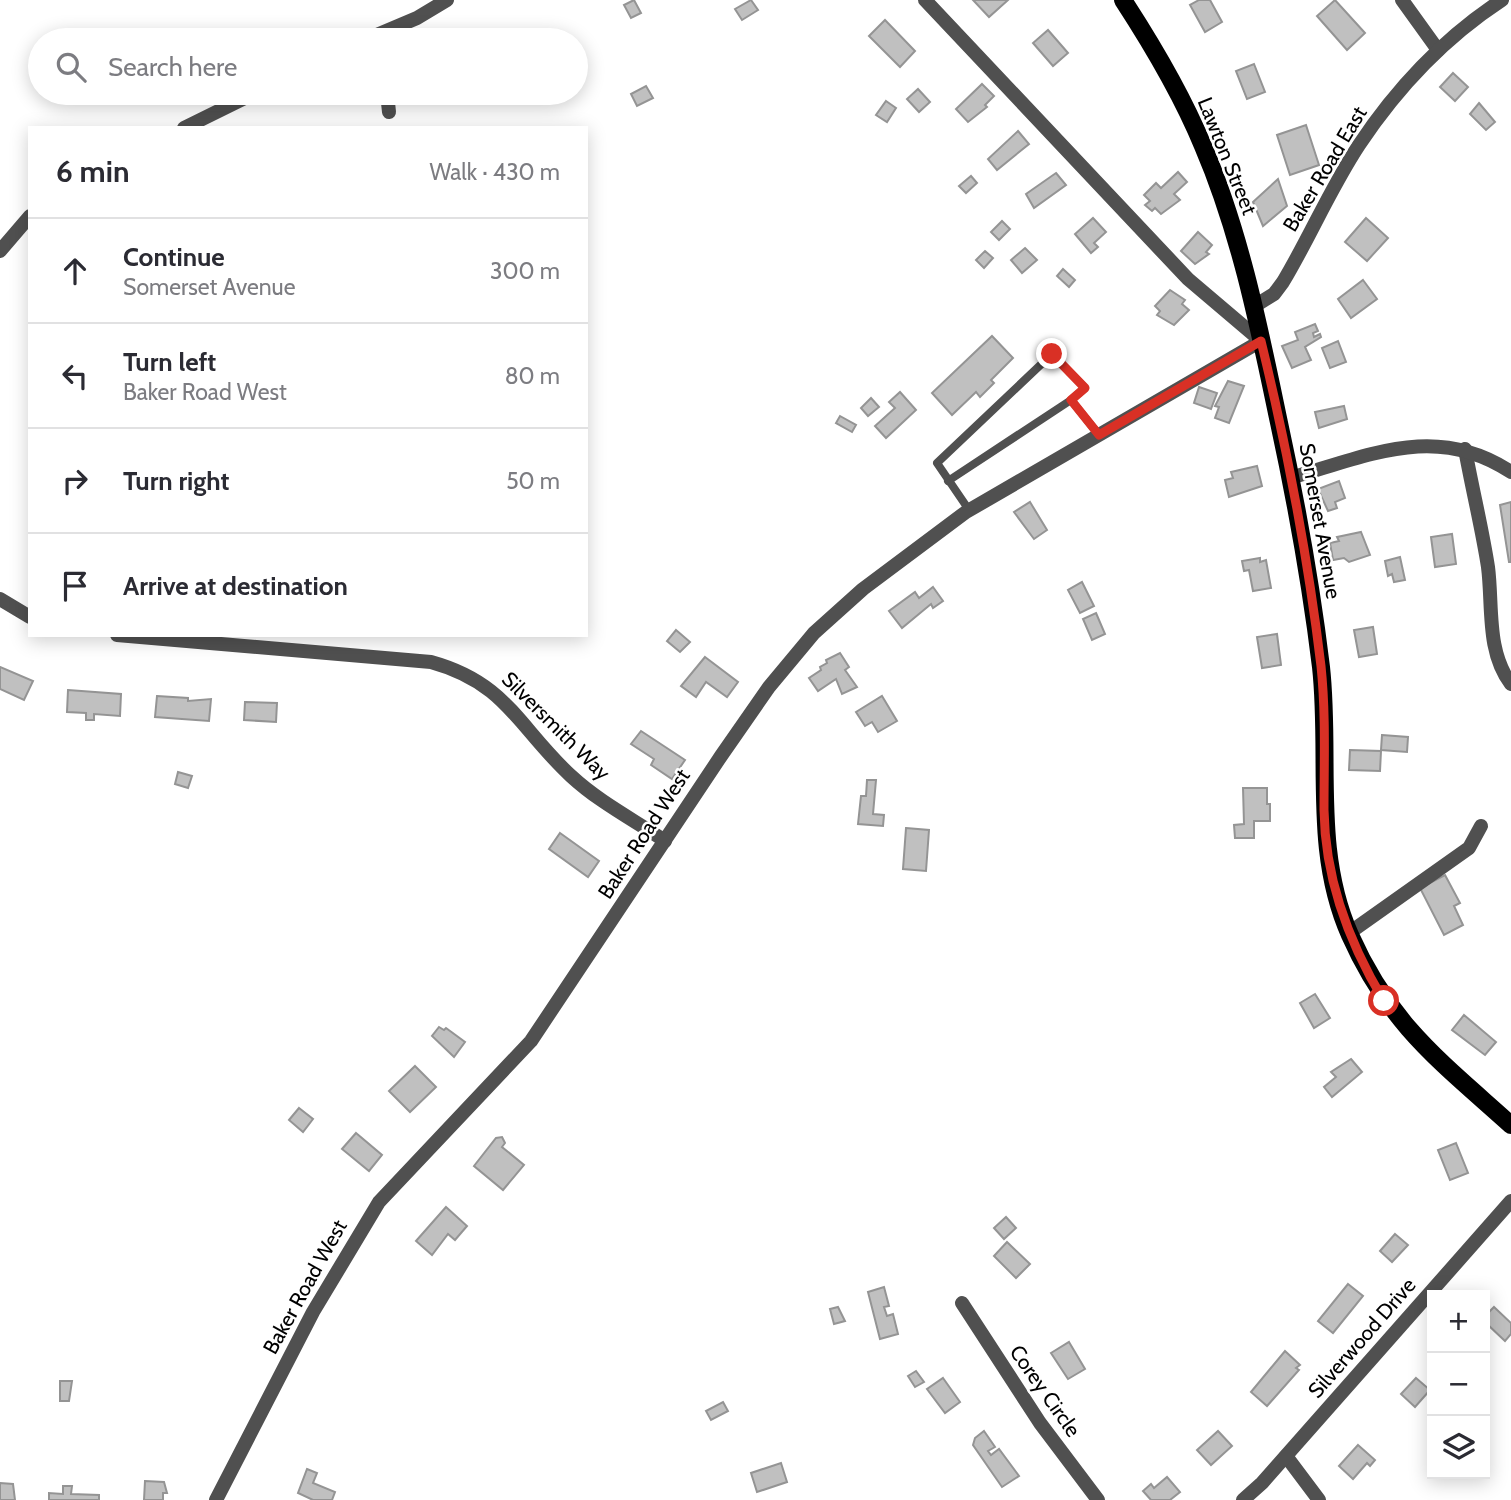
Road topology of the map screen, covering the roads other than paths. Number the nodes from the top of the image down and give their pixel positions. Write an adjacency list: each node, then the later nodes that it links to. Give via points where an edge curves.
1 (447, 0): 6 (street)
2 (925, 0): 15 (street, via 1188,279)
3 (1123, 0): 14 (main road, Lawton Street, via 1203,145 1225,204)
4 (1402, 0): 7 (street)
5 (1502, 0): 7 (street, Baker Road East)
6 (399, 28)
7 (1438, 50): 14 (street, Baker Road East, via 1359,145 1283,282)
8 (231, 105): 11 (street)
9 (388, 105): 10 (street)
10 (389, 112)
11 (188, 126)
12 (28, 218): 13 (street)
13 (0, 251)
14 (1253, 307): 15 (main road, Lawton Street)
15 (1261, 341): 17 (street, Baker Road West); 20 (main road, Somerset Avenue)
16 (1071, 400): 17 (lane); 21 (lane); 21 (lane, via 1085,388 1052,354 937,463)
17 (1099, 435): 22 (street, Baker Road West)
18 (1465, 449): 19 (street); 20 (street, via 1412,446); 26 (street, via 1488,566 1494,640)
19 (1511, 472)
20 (1290, 478): 29 (main road, Somerset Avenue, via 1321,668 1328,857)
21 (948, 481): 22 (lane)
22 (969, 510): 28 (street, Baker Road West, via 863,589 814,633 769,687)
23 (0, 599): 24 (street)
24 (28, 616)
25 (140, 637): 28 (street, Silversmith Way, via 431,662 461,670 498,693 571,776)
26 (1507, 678)
27 (1481, 826): 29 (street, via 1469,848)
28 (665, 841): 34 (street, Baker Road West, via 531,1041 379,1202 313,1312)
29 (1349, 933): 30 (main road, Somerset Avenue, via 1372,981 1404,1026)
30 (1511, 1125)
31 (1511, 1201): 33 (street, Silverwood Drive)
32 (962, 1303): 35 (street, Corey Circle, via 1040,1423)
33 (1286, 1456): 36 (street, Silverwood Drive); 37 (street)
34 (216, 1500)
35 (1098, 1500)
36 (1243, 1500)
37 (1319, 1500)

